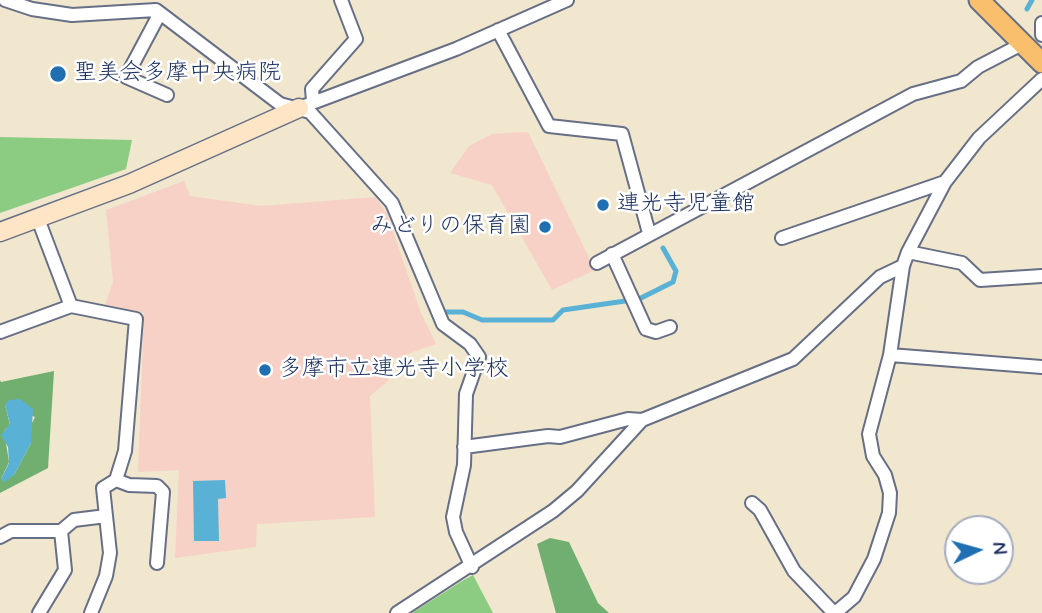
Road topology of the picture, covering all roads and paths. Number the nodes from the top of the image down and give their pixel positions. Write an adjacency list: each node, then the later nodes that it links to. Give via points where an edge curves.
1 (5, 0): 5 (street, via 72,15)
2 (341, 0): 13 (street, via 356,39 312,89)
3 (567, 0): 7 (street)
4 (979, 0): 9 (main road)
5 (158, 8): 12 (street, via 126,77); 13 (street, via 280,104)
6 (1042, 23): 8 (street)
7 (498, 30): 13 (street); 17 (street, via 549,126 622,134)
8 (1042, 35)
9 (1022, 44): 10 (main road); 17 (street, via 961,80 914,94)
10 (1042, 63)
11 (1042, 79): 14 (street, via 979,138)
12 (167, 95)
13 (306, 105): 15 (street); 30 (street, via 392,202 443,324 470,344 479,357 466,394)
14 (945, 182): 18 (street); 19 (street)
15 (38, 219): 16 (street); 24 (street)
16 (0, 232)
17 (649, 233): 20 (street)
18 (782, 238)
19 (908, 252): 22 (street); 23 (street, via 962,263 980,280)
20 (612, 254): 21 (street); 25 (street, via 646,329)
21 (597, 263)
22 (903, 266): 27 (street); 29 (street, via 880,277 793,359)
23 (1042, 276)
24 (71, 306): 26 (street); 31 (street, via 136,319 125,452)
25 (670, 327)
26 (0, 332)
27 (890, 355): 28 (street); 41 (street, via 869,434 873,456 890,493 889,513 855,597)
28 (1042, 368)
29 (642, 420): 30 (street, via 628,419 561,437); 37 (street, via 561,504)
30 (464, 447): 37 (street, via 453,517)
31 (116, 480): 33 (street, via 103,488); 36 (street, via 157,485 163,492)
32 (752, 503): 41 (street, via 794,571)
33 (106, 516): 34 (street, via 74,520); 39 (street, via 110,553)
34 (61, 531): 35 (street, via 11,531); 38 (street, via 65,569)
35 (0, 537)
36 (157, 564)
37 (472, 567): 40 (street)
38 (39, 613)
39 (91, 613)
40 (397, 613)
41 (834, 613)

